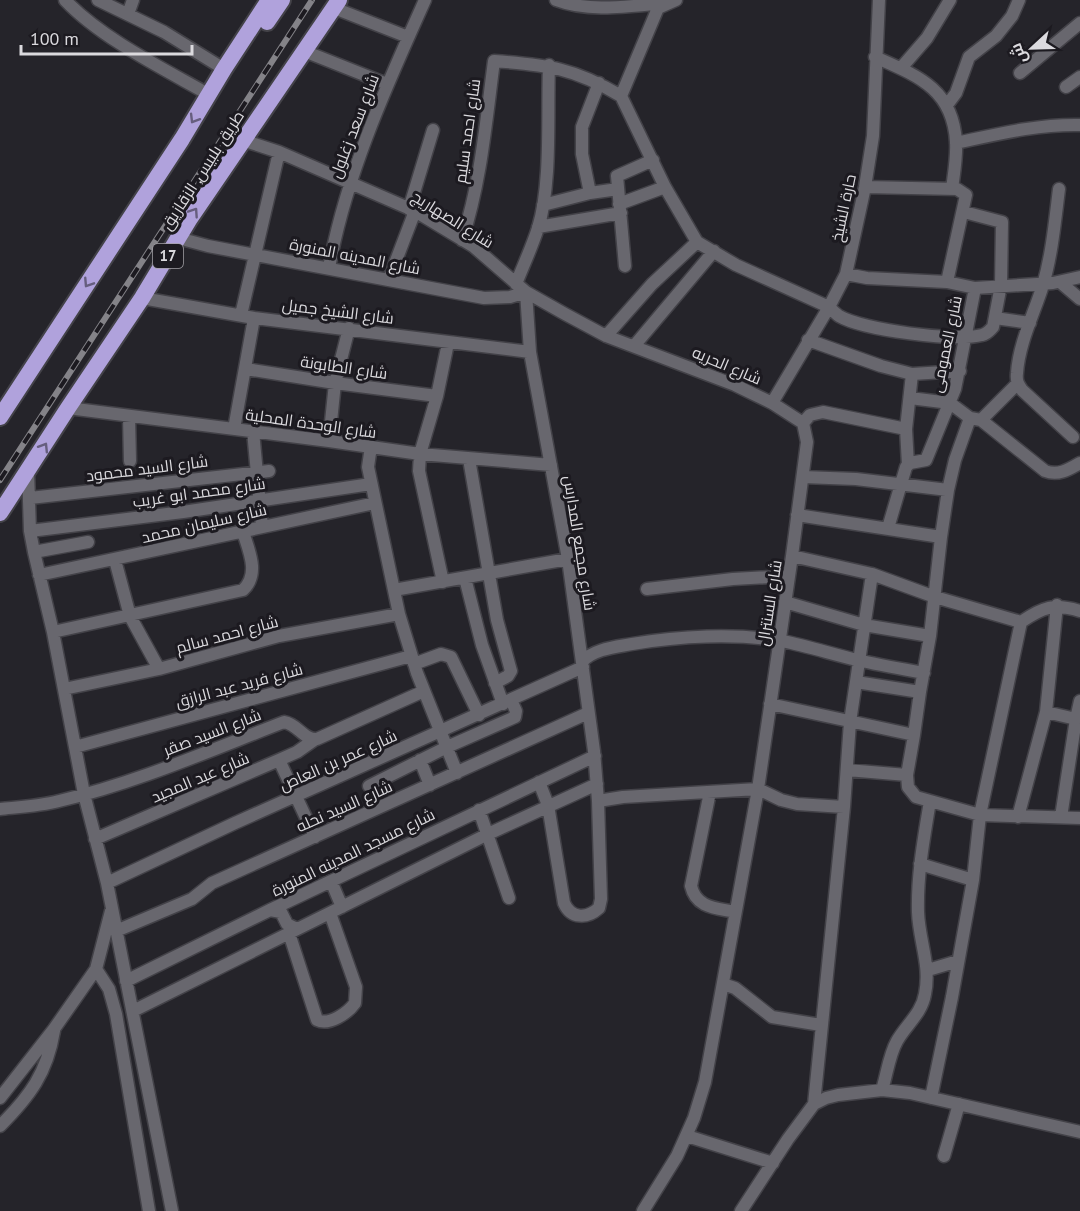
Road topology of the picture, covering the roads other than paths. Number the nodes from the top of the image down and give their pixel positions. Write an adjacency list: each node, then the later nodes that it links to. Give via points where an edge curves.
1 (65, 0): 27 (street, via 106,33)
2 (98, 0): 14 (street)
3 (133, 0): 14 (street)
4 (425, 0): 16 (street, شارع سعد زغلول)
5 (556, 0): 11 (street)
6 (879, 0): 18 (street, حارة الشيخ)
7 (950, 0): 20 (street, via 927,38)
8 (1019, 0): 29 (street, via 1003,28 969,57 956,93)
9 (273, 1): 21 (highway, طريق بلبيس, الزقازيق, via 239,56)
10 (671, 2): 13 (street); 28 (street, via 658,8)
11 (569, 3): 13 (street)
12 (336, 4): 16 (street); 17 (highway, طريق بلبيس, الزقازيق / 17)
13 (617, 4)
14 (128, 14): 21 (street)
15 (1078, 29): 22 (street)
16 (408, 37): 25 (street, شارع سعد زغلول)
17 (304, 51): 25 (street); 32 (highway, طريق بلبيس, الزقازيق / 17)
18 (875, 57): 20 (street); 38 (street, حارة الشيخ, via 873,136)
19 (549, 65): 24 (street); 43 (street); 49 (street, شارع احمد سليم, via 494,61 478,179)
20 (902, 68): 29 (street, via 931,85)
21 (224, 69): 27 (highway, طريق بلبيس, الزقازيق)
22 (1020, 73)
23 (1080, 77): 26 (street)
24 (599, 83): 28 (street); 42 (street, via 582,127 582,154)
25 (387, 84): 36 (street, شارع سعد زغلول)
26 (1066, 87)
27 (208, 94): 88 (highway, طريق بلبيس, الزقازيق, one-way to 88)
28 (621, 96): 35 (street)
29 (947, 105): 33 (street, via 953,117)
30 (1080, 125): 33 (street, via 1053,124)
31 (433, 130): 45 (street)
32 (242, 140): 34 (street, شارع الصهاريج); 48 (highway, طريق بلبيس, الزقازيق / 17, one-way to 32)
33 (956, 143): 40 (street)
34 (279, 152): 36 (street, شارع الصهاريج); 52 (street)
35 (653, 160): 37 (street); 39 (street, via 617,175)
36 (350, 183): 45 (street, شارع الصهاريج); 54 (street, شارع سعد زغلول)
37 (666, 187): 44 (street); 50 (street)
38 (865, 187): 40 (street); 55 (street, حارة الشيخ)
39 (618, 189): 42 (street); 44 (street)
40 (952, 189): 46 (street, via 961,189 966,195)
41 (1059, 189): 60 (street)
42 (590, 193): 43 (street)
43 (543, 206): 47 (street)
44 (620, 208): 47 (street); 53 (street)
45 (412, 210): 49 (street, شارع الصهاريج); 57 (street)
46 (964, 212): 58 (street); 62 (street, via 1002,222)
47 (538, 227): 61 (street)
48 (178, 238): 52 (street, شارع المدينه المنورة); 65 (highway, طريق بلبيس, الزقازيق / 17)
49 (462, 240): 61 (street, شارع الصهاريج)
50 (697, 242): 51 (street); 72 (street, via 652,284)
51 (714, 252): 67 (street); 76 (street)
52 (255, 255): 54 (street, شارع المدينه المنورة); 68 (street)
53 (626, 266)
54 (329, 268): 57 (street, شارع المدينه المنورة)
55 (846, 274): 58 (street); 67 (street, حارة الشيخ)
56 (1080, 277): 59 (street)
57 (389, 279): 64 (street, شارع المدينه المنورة, via 484,298)
58 (947, 282): 63 (street)
59 (1060, 282): 60 (street); 66 (street)
60 (1043, 283): 62 (street); 70 (street)
61 (516, 284): 64 (street, شارع الصهاريج)
62 (1001, 285): 63 (street); 69 (street)
63 (975, 288): 73 (street, شارع العمومى)
64 (526, 292): 72 (street, شارع الصهاريج); 77 (street, شارع مجمع المدارس)
65 (142, 298): 68 (street, شارع الشيخ جميل); 87 (highway, طريق بلبيس, الزقازيق / 17)
66 (1080, 298)
67 (829, 307): 73 (street, via 839,316 872,327); 74 (street, حارة الشيخ)
68 (248, 316): 71 (street, شارع الشيخ جميل); 78 (street)
69 (995, 318): 70 (street); 73 (street, via 988,332)
70 (1030, 323): 82 (street, via 1018,363)
71 (349, 328): 75 (street, شارع الشيخ جميل); 81 (street)
72 (606, 336): 76 (street, شارع الصهاريج)
73 (966, 337): 79 (street, شارع العمومى)
74 (808, 339): 80 (street); 85 (street, حارة الشيخ)
75 (448, 343): 77 (street, شارع الشيخ جميل); 83 (street)
76 (634, 346): 85 (street, شارع الحريه)
77 (530, 352): 102 (street, شارع مجمع المدارس)
78 (246, 369): 81 (street, شارع الطابونة); 92 (street)
79 (960, 371): 80 (street); 86 (street, شارع العمومى)
80 (912, 374): 84 (street)
81 (335, 383): 83 (street, شارع الطابونة); 96 (street)
82 (1017, 384): 90 (street); 95 (street)
83 (437, 396): 98 (street)
84 (910, 398): 86 (street); 93 (street)
85 (772, 403): 91 (street, شارع الحريه)
86 (950, 403): 90 (street); 103 (street, شارع العمومى, via 926,460)
87 (68, 408): 89 (street, شارع الوحدة المحلية); 104 (highway, طريق بلبيس, الزقازيق / 17, one-way to 87)
88 (0, 417)
89 (129, 417): 92 (street, شارع الوحدة المحلية); 100 (street)
90 (976, 419): 101 (street, via 1045,471 1053,474); 109 (street, via 955,460)
91 (803, 423): 93 (street, via 810,415 823,412); 106 (street, شارع السنترال, via 807,442)
92 (234, 429): 94 (street, شارع الوحدة المحلية)
93 (906, 429): 103 (street)
94 (253, 431): 96 (street, شارع الوحدة المحلية); 105 (street)
95 (1078, 438)
96 (329, 441): 97 (street, شارع الوحدة المحلية)
97 (373, 447): 98 (street, شارع الوحدة المحلية); 108 (street, via 368,467)
98 (420, 454): 99 (street, شارع الوحدة المحلية); 130 (street, via 419,471)
99 (469, 459): 102 (street, شارع الوحدة المحلية); 125 (street)
100 (130, 461)
101 (1080, 463)
102 (551, 465): 123 (street, شارع مجمع المدارس)
103 (908, 465): 107 (street)
104 (28, 471): 110 (street); 113 (highway, طريق بلبيس, الزقازيق / 17)
105 (263, 471): 110 (street, شارع السيد محمود); 111 (street)
106 (803, 477): 107 (street); 114 (street, شارع السنترال)
107 (902, 483): 109 (street); 116 (street)
108 (371, 484): 111 (street, شارع محمد ابو غريب); 112 (street)
109 (948, 490): 119 (street)
110 (30, 498): 117 (street)
111 (260, 501): 115 (street); 117 (street, شارع محمد ابو غريب)
112 (375, 503): 115 (street, شارع سليمان محمد); 132 (street)
113 (0, 513)
114 (797, 515): 116 (street); 122 (street, شارع السنترال)
115 (261, 527): 118 (street, شارع سليمان محمد)
116 (888, 528): 119 (street)
117 (30, 531): 121 (street)
118 (243, 531): 124 (street, شارع سليمان محمد); 138 (street, via 252,573 250,584 243,590)
119 (941, 537): 133 (street)
120 (88, 542): 121 (street)
121 (34, 552): 127 (street)
122 (792, 556): 126 (street); 128 (street, شارع السنترال)
123 (568, 559): 125 (street); 146 (street, شارع مجمع المدارس)
124 (115, 560): 127 (street, شارع سليمان محمد); 138 (street)
125 (489, 574): 129 (street); 150 (street, via 511,671)
126 (872, 574): 133 (street); 140 (street)
127 (39, 575): 141 (street)
128 (789, 576): 131 (street); 134 (street, شارع السنترال)
129 (465, 578): 130 (street); 150 (street)
130 (443, 582): 132 (street)
131 (647, 589)
132 (394, 590): 137 (street)
133 (935, 597): 139 (street); 142 (street)
134 (785, 602): 140 (street); 143 (street, شارع السنترال)
135 (1057, 605): 136 (street); 139 (street, via 1035,612); 157 (street)
136 (1080, 611)
137 (399, 614): 144 (street); 147 (street, شارع احمد سالم, via 279,636)
138 (130, 616): 141 (street); 147 (street)
139 (1021, 622): 187 (street)
140 (864, 625): 142 (street); 145 (street)
141 (53, 632): 151 (street)
142 (930, 636): 148 (street)
143 (780, 641): 145 (street, شارع عمر بن العاص); 146 (street, شارع عمر بن العاص, via 669,638 602,651 587,656); 156 (street, شارع السنترال)
144 (412, 660): 152 (street); 159 (street, شارع فريد عبد الرازق, via 441,654 451,657); 165 (street, شارع فريد عبد الرازق)
145 (858, 661): 148 (street, شارع عمر بن العاص); 149 (street)
146 (582, 664): 155 (street, شارع عمر بن العاص); 158 (street, شارع مجمع المدارس)
147 (159, 669): 151 (street, شارع احمد سالم)
148 (924, 674): 153 (street)
149 (856, 682): 153 (street); 161 (street)
150 (495, 683): 155 (street)
151 (64, 689): 165 (street)
152 (424, 691): 162 (street); 164 (street)
153 (920, 692): 163 (street)
154 (1080, 701): 160 (street)
155 (507, 702): 159 (street, شارع عمر بن العاص); 166 (street, via 516,711 515,717)
156 (770, 704): 161 (street); 177 (street, شارع السنترال)
157 (1046, 712): 160 (street); 188 (street)
158 (588, 713): 167 (street, شارع مجمع المدارس); 171 (street, شارع السيد نحله)
159 (479, 715): 162 (street, شارع عمر بن العاص)
160 (1076, 719): 189 (street)
161 (850, 722): 163 (street); 170 (street)
162 (441, 732): 166 (street); 180 (street, شارع عمر بن العاص)
163 (914, 735): 172 (street)
164 (314, 740): 168 (street, شارع عبد المجيد); 179 (street, شارع السيد صقر, via 295,725 284,722)
165 (75, 747): 179 (street)
166 (447, 747): 169 (street); 171 (street)
167 (595, 756): 173 (street, شارع مسجد المدينه المنورة); 174 (street, شارع مجمع المدارس)
168 (279, 760): 180 (street); 193 (street, شارع عبد المجيد)
169 (420, 760): 175 (street); 176 (street)
170 (847, 770): 172 (street); 184 (street)
171 (457, 773): 175 (street, شارع السيد نحله)
172 (907, 775): 182 (street, via 911,794)
173 (539, 782): 183 (street); 186 (street, شارع مسجد المدينه المنورة)
174 (597, 784): 181 (street, شارع مجمع المدارس); 183 (street)
175 (430, 785): 192 (street, شارع السيد نحله)
176 (369, 786)
177 (758, 789): 178 (street); 184 (street, via 797,804); 202 (street, شارع السنترال)
178 (710, 792): 181 (street); 202 (street, via 691,886 702,903)
179 (84, 794): 185 (street, شارع السيد صقر); 193 (street)
180 (296, 796): 192 (street); 197 (street, شارع عمر بن العاص)
181 (598, 801): 183 (street, شارع مجمع المدارس, via 601,899 599,908 586,916 570,913 564,903)
182 (930, 801): 187 (street); 194 (street)
183 (548, 805): 191 (street)
184 (844, 807): 212 (street)
185 (0, 810)
186 (479, 810): 191 (street); 196 (street, شارع مسجد المدينه المنورة)
187 (980, 815): 188 (street); 195 (street)
188 (1018, 817): 189 (street)
189 (1061, 817): 190 (street)
190 (1080, 818)
191 (488, 834): 198 (street); 199 (street)
192 (315, 837): 204 (street, شارع السيد نحله, via 212,883 192,899)
193 (95, 839): 197 (street)
194 (920, 864): 195 (street); 208 (street, via 918,914)
195 (974, 880): 206 (street)
196 (331, 881): 199 (street); 201 (street, شارع مسجد المدينه المنورة)
197 (107, 883): 200 (street)
198 (509, 898)
199 (342, 907): 203 (street)
200 (112, 909): 204 (street); 207 (street)
201 (270, 910): 205 (street, via 281,912); 209 (street, شارع مسجد المدينه المنورة)
202 (735, 912): 210 (street, شارع السنترال)
203 (330, 913): 205 (street); 205 (street, via 356,987 355,1003 344,1014 323,1023 316,1020)
204 (116, 930): 209 (street)
205 (293, 931): 211 (street)
206 (958, 961): 208 (street); 216 (street)
207 (96, 969): 213 (street); 224 (street, via 109,989 116,1014)
208 (928, 970): 214 (street, via 925,998 895,1043)
209 (126, 981): 211 (street)
210 (723, 984): 212 (street, via 735,988 772,1017); 221 (street, شارع السنترال, via 705,1082)
211 (133, 1011): 225 (street)
212 (821, 1025): 217 (street)
213 (54, 1029): 215 (street); 219 (street, via 42,1074)
214 (882, 1090): 216 (street); 217 (street, via 838,1095)
215 (0, 1098)
216 (931, 1098): 218 (street)
217 (814, 1104): 223 (street)
218 (958, 1104): 220 (street); 222 (street)
219 (0, 1125)
220 (1080, 1132)
221 (687, 1136): 223 (street); 226 (street, شارع السنترال)
222 (944, 1156)
223 (772, 1163): 227 (street)
224 (149, 1211)
225 (172, 1211)
226 (643, 1211)
227 (741, 1211)

